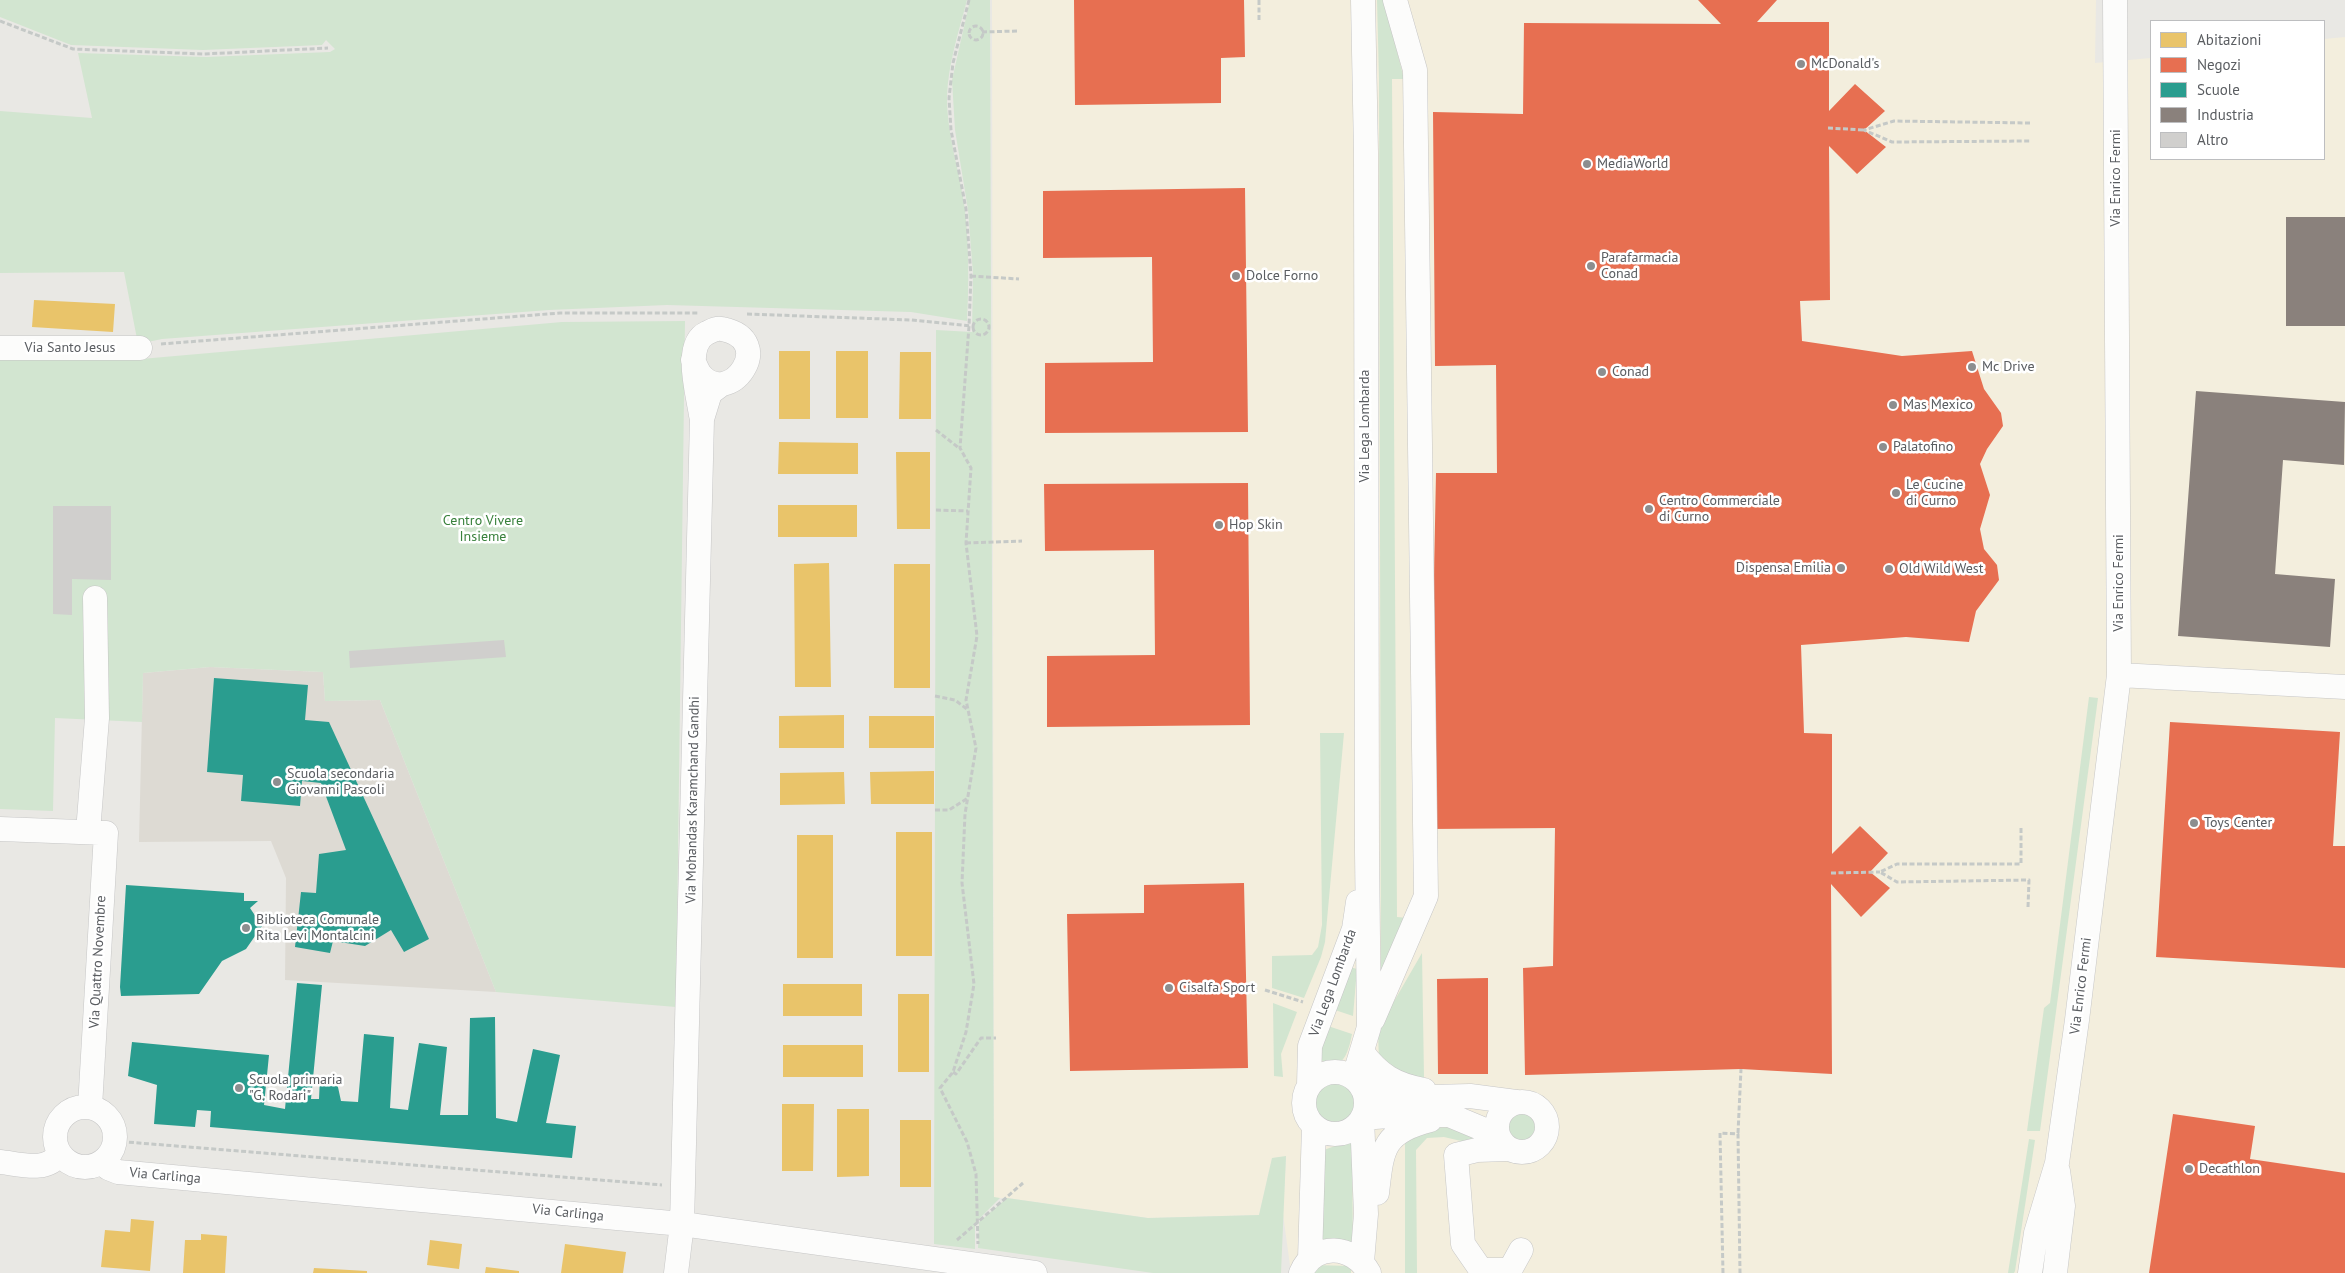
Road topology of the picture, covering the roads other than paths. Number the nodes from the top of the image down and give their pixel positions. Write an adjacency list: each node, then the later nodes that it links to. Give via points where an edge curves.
1 (1363, 0): 14 (street, Via Lega Lombarda)
2 (1395, 0): 15 (street, via 1415,70 1426,896)
3 (2115, 0): 10 (street, Via Enrico Fermi)
4 (0, 348): 5 (street, Via Santo Jesus)
5 (140, 348)
6 (693, 360): 7 (street, via 700,375 710,382); 7 (street, Via Mohandas Karamchand Gandhi, via 695,346 702,335 718,328 734,331 744,341 748,357 744,371 733,381); 8 (street)
7 (722, 384): 8 (street, Via Mohandas Karamchand Gandhi, via 710,393)
8 (702, 419): 31 (street, Via Mohandas Karamchand Gandhi)
9 (94, 598): 13 (street, via 97,718)
10 (2120, 675): 11 (street); 29 (street, Via Enrico Fermi)
11 (2345, 687)
12 (0, 829): 13 (street, Via Quattro Novembre)
13 (88, 832): 21 (street, Via Quattro Novembre, via 106,833)
14 (1366, 851): 15 (street, Via Lega Lombarda); 18 (street, Via Lega Lombarda, via 1354,929 1310,1046)
15 (1369, 1027): 16 (street, Via Lega Lombarda)
16 (1362, 1052): 17 (street, Via Lega Lombarda); 19 (street, via 1376,1070 1406,1087)
17 (1359, 1084): 18 (street, via 1345,1072 1325,1072); 19 (street, via 1394,1098); 23 (street, Via Lega Lombarda, via 1366,1099)
18 (1309, 1085): 24 (street, Via Lega Lombarda, via 1304,1111)
19 (1470, 1096): 20 (street)
20 (1516, 1102): 25 (street, via 1503,1108 1496,1121); 25 (street, via 1529,1102 1541,1109 1547,1122 1546,1136 1538,1148 1523,1154)
21 (90, 1107): 26 (street, via 79,1106 62,1118 56,1127 55,1141); 27 (street, via 108,1118 115,1132 111,1152)
22 (1449, 1115): 23 (street); 25 (street); 30 (street, via 1394,1134 1382,1156 1377,1194)
23 (1362, 1118): 24 (street, via 1349,1131 1340,1134 1330,1134); 30 (street, Via Lega Lombarda)
24 (1314, 1126): 33 (street, Via Lega Lombarda)
25 (1502, 1142): 32 (street, via 1456,1155 1463,1244 1480,1270 1510,1270)
26 (59, 1154): 27 (street, via 80,1168); 28 (street, via 55,1161 41,1166)
27 (103, 1161): 31 (street, Via Carlinga, via 108,1168 118,1172)
28 (0, 1162)
29 (2057, 1163): 37 (street, Via Enrico Fermi, via 2036,1233); 38 (street, Via Enrico Fermi, via 2063,1206)
30 (1366, 1214): 34 (street, Via Lega Lombarda)
31 (682, 1224): 35 (street, Via Mohandas Karamchand Gandhi); 36 (street, Via Carlinga)
32 (1521, 1250)
33 (1306, 1266): 34 (street, via 1320,1252 1343,1250 1353,1254)
34 (1365, 1267)
35 (676, 1273)
36 (1035, 1273)
37 (2030, 1273)
38 (2055, 1273)

